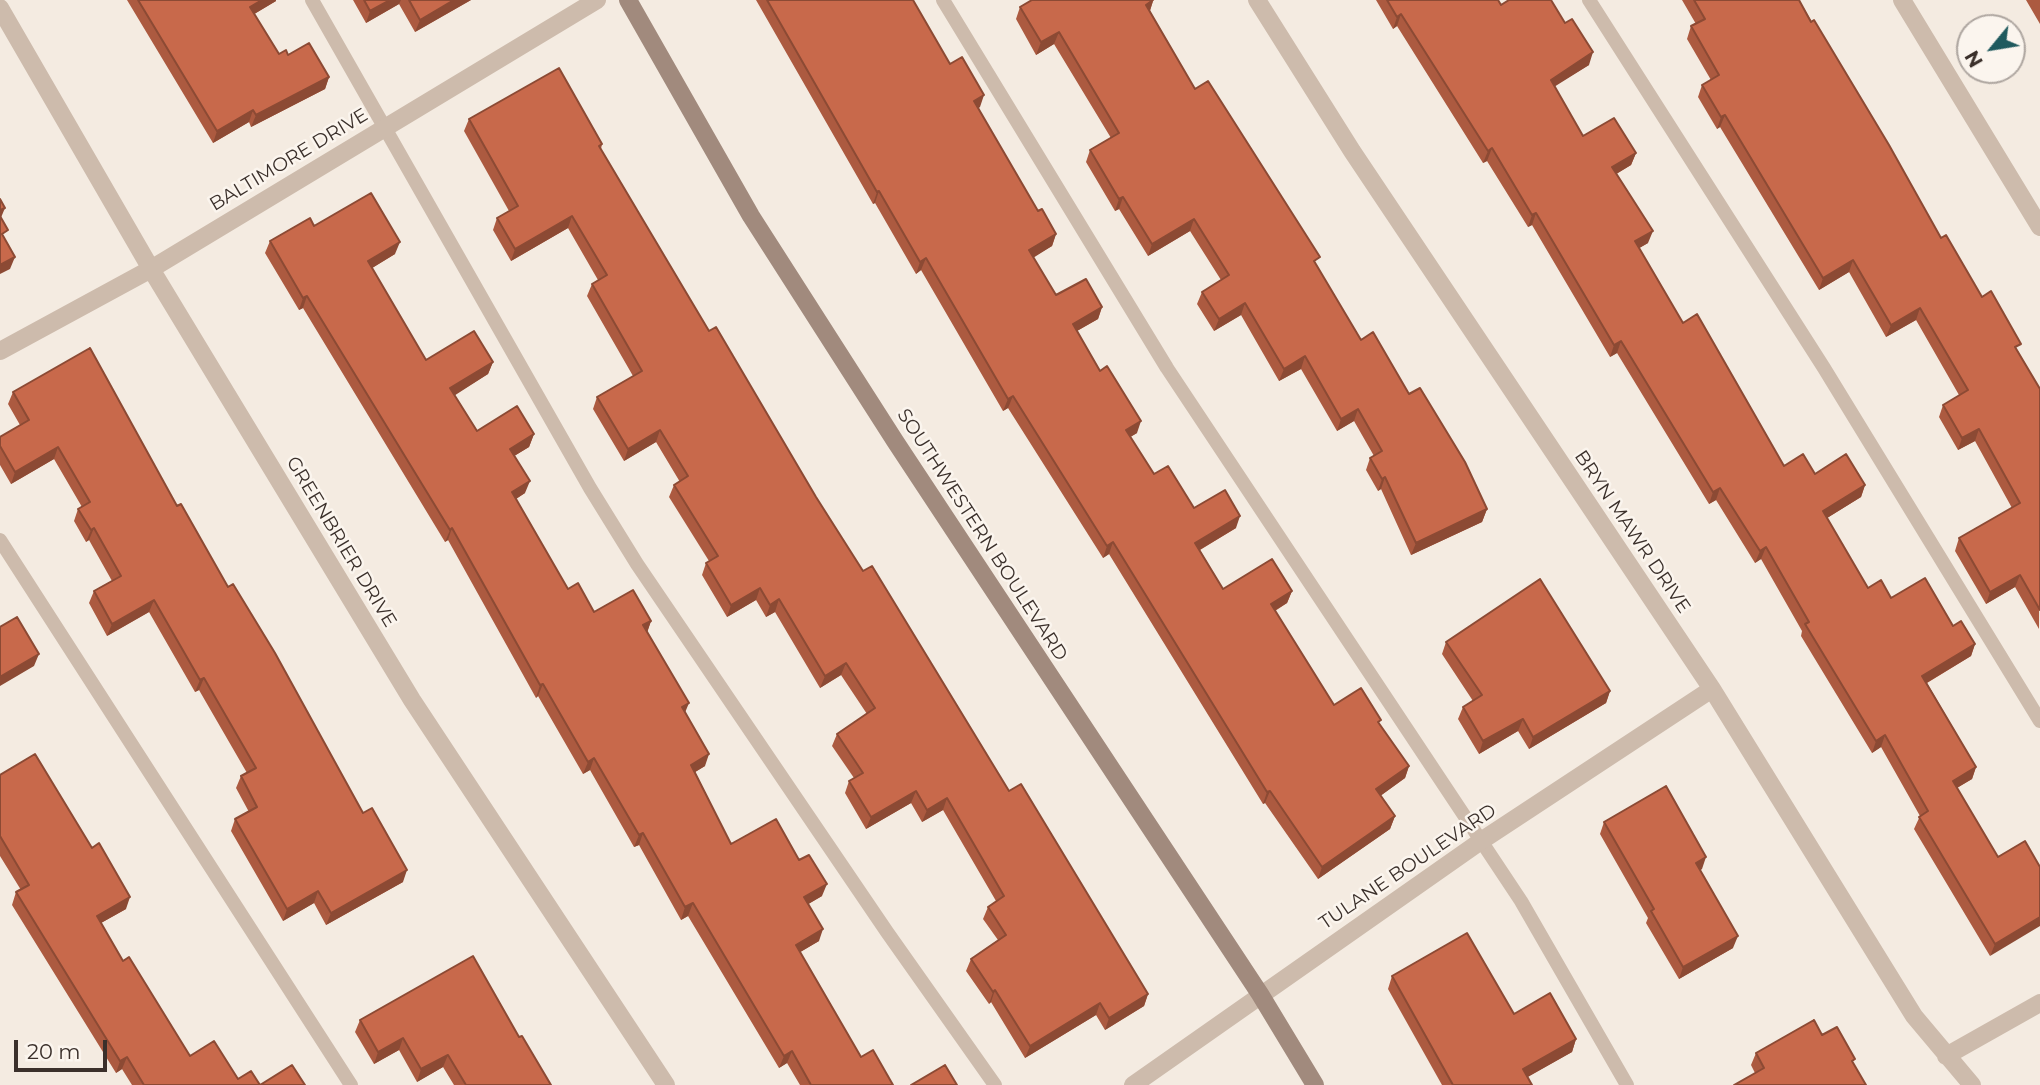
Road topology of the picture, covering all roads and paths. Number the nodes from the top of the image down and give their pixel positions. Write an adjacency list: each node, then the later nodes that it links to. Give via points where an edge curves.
1 (312, 0): 9 (lane)
2 (597, 0): 9 (street, BALTIMORE DRIVE)
3 (628, 0): 17 (street, SOUTHWESTERN BOULEVARD, via 751,216)
4 (943, 0): 16 (lane, via 1167,368)
5 (1257, 0): 14 (street, BRYN MAWR DRIVE, via 1352,151)
6 (1589, 0): 15 (lane, via 1824,368)
7 (1902, 0): 10 (street)
8 (0, 8): 11 (street, GREENBRIER DRIVE)
9 (386, 126): 11 (street, BALTIMORE DRIVE); 22 (lane, via 637,564)
10 (2040, 227)
11 (151, 269): 12 (street, BALTIMORE DRIVE); 21 (street, GREENBRIER DRIVE, via 434,734)
12 (0, 351)
13 (0, 540): 20 (lane)
14 (1712, 689): 16 (street, TULANE BOULEVARD); 19 (street, BRYN MAWR DRIVE, via 1914,1016)
15 (2040, 721)
16 (1481, 841): 17 (street, TULANE BOULEVARD); 25 (lane, via 1521,901)
17 (1260, 994): 23 (street, TULANE BOULEVARD); 24 (street, SOUTHWESTERN BOULEVARD)
18 (2040, 1003): 19 (street)
19 (1946, 1056): 26 (street, BRYN MAWR DRIVE)
20 (351, 1085)
21 (666, 1085)
22 (995, 1085)
23 (1133, 1085)
24 (1315, 1085)
25 (1627, 1085)
26 (1972, 1085)

